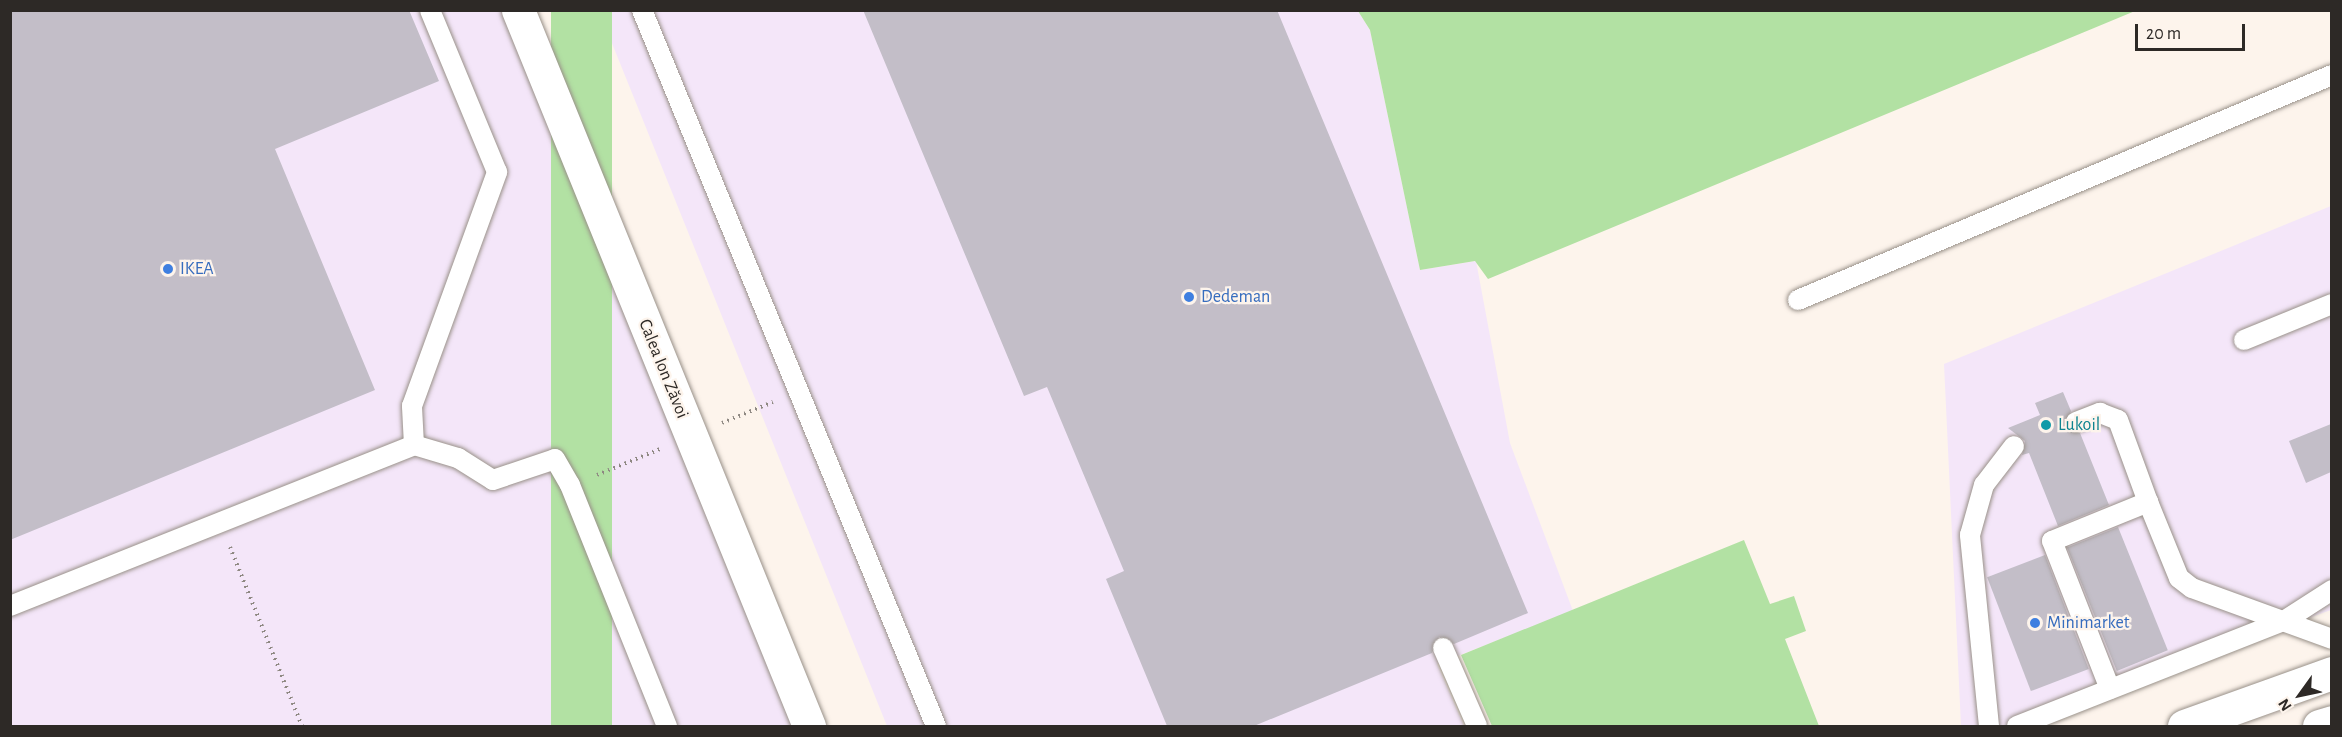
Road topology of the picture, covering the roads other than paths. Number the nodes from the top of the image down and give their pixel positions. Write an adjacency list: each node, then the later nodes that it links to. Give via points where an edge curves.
1 (429, 10): 9 (lane, via 497,172 412,406)
2 (518, 10): 21 (main road, Calea Ion Zăvoi)
3 (642, 10): 22 (lane)
4 (2331, 75): 5 (lane)
5 (1798, 300)
6 (2331, 304): 7 (lane)
7 (2244, 340)
8 (2076, 422): 11 (lane, via 2100,413 2118,420)
9 (414, 445): 13 (lane); 20 (lane, via 458,458 493,480 555,459 570,485)
10 (2014, 446): 24 (lane, via 1984,485 1970,535)
11 (2148, 502): 14 (lane, via 2179,578 2192,588); 18 (lane, via 2052,541)
12 (2331, 590): 14 (lane)
13 (10, 606)
14 (2284, 621): 15 (lane); 18 (lane)
15 (2331, 639)
16 (1443, 648): 23 (lane)
17 (2331, 673): 26 (main road)
18 (2110, 689): 25 (lane)
19 (2331, 722): 27 (main road)
20 (667, 726)
21 (809, 726)
22 (936, 726)
23 (1477, 726)
24 (1989, 726)
25 (2017, 726)
26 (2184, 726)
27 (2319, 726)

